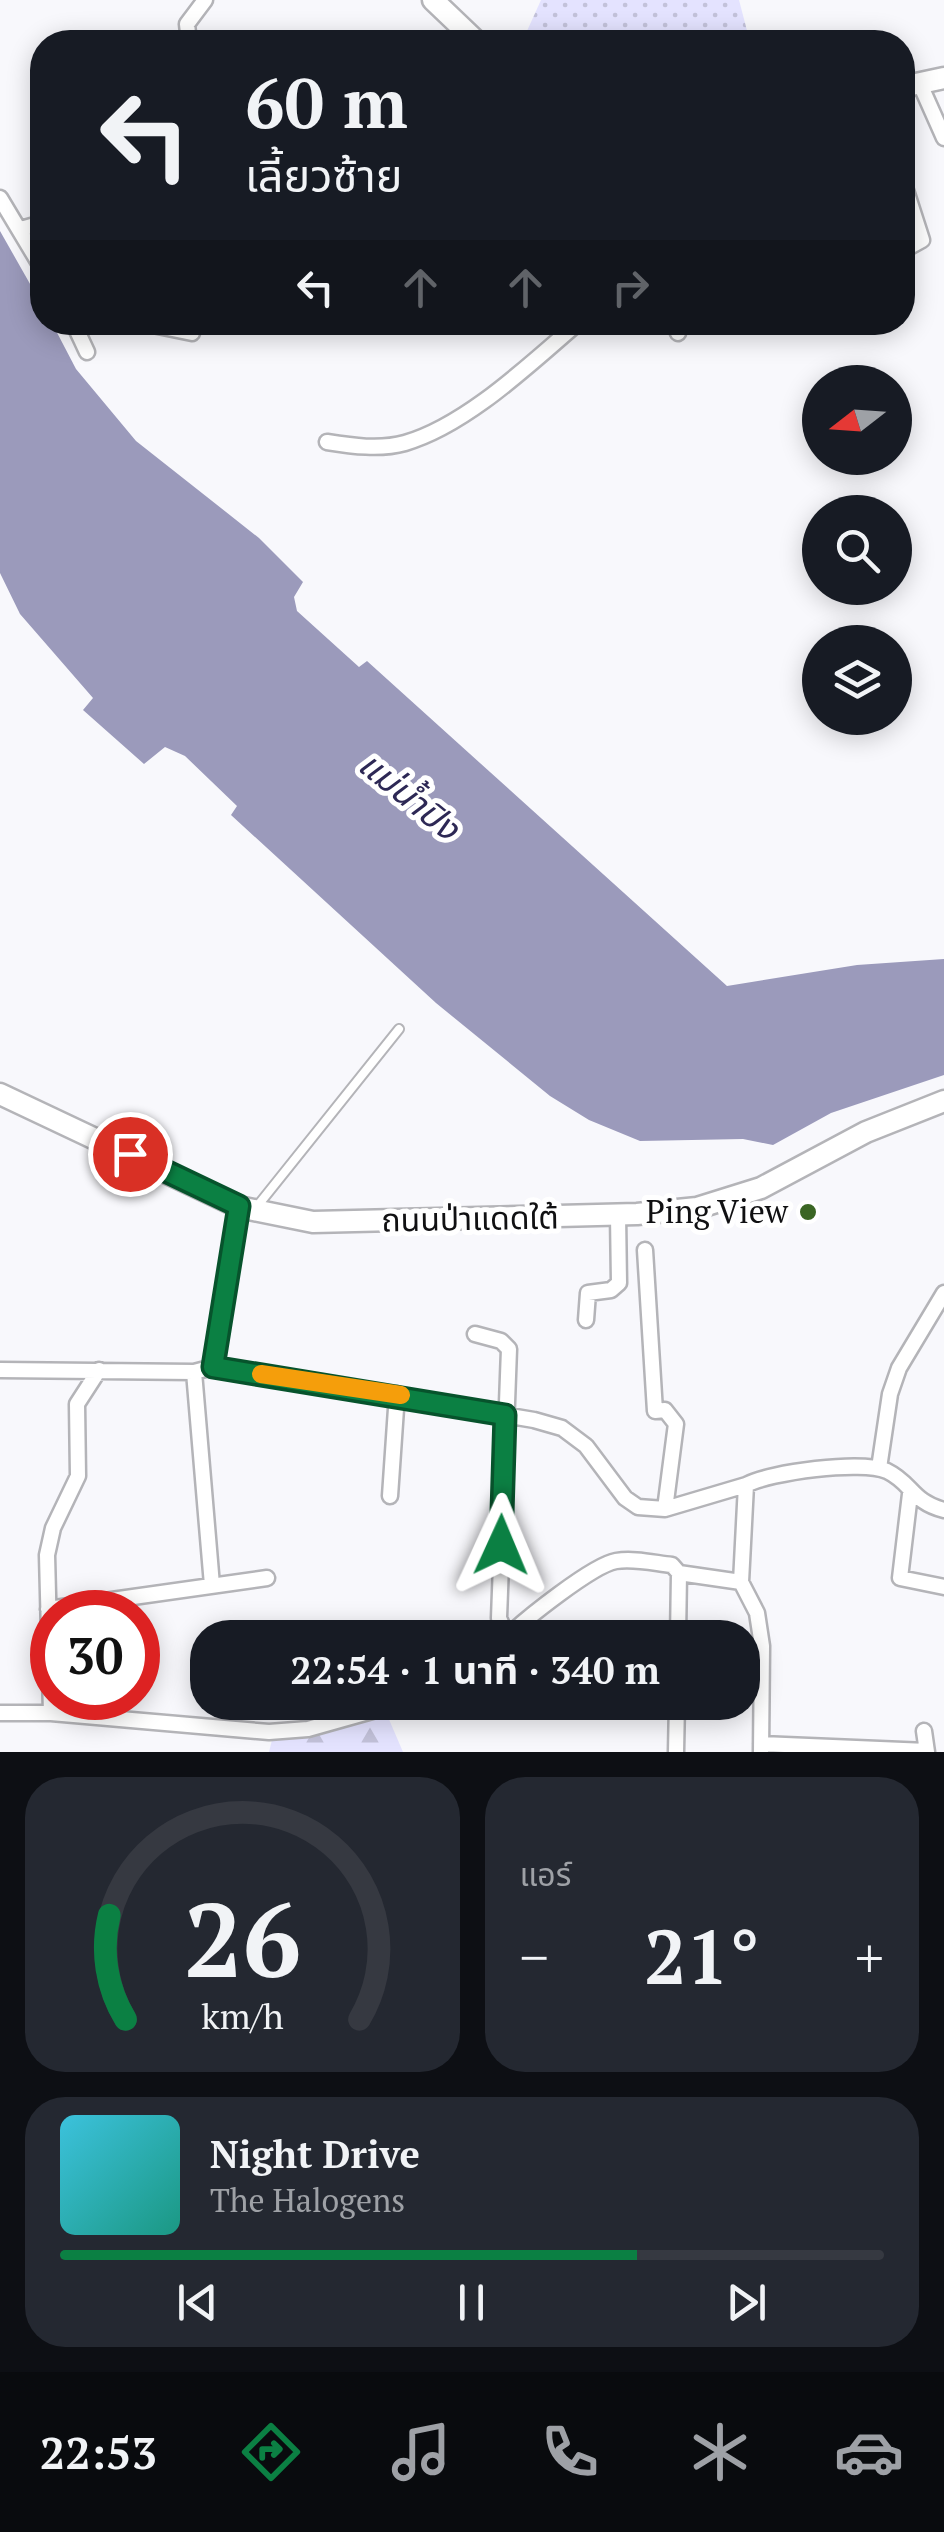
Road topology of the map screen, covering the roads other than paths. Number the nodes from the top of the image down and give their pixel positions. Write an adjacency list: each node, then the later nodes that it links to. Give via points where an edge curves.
1 (205, 0): 3 (street)
2 (433, 0): 4 (street)
3 (188, 30)
4 (464, 30)
5 (944, 78): 6 (street)
6 (915, 85)
7 (915, 92): 8 (street)
8 (944, 138)
9 (0, 198): 12 (street)
10 (915, 218): 13 (street, via 922,240)
11 (30, 226): 12 (street)
12 (21, 229): 14 (street)
13 (915, 244)
14 (30, 246)
15 (79, 335): 17 (street)
16 (564, 335): 18 (street, via 442,427 404,443)
17 (87, 352)
18 (327, 442)
19 (398, 1029): 22 (lane)
20 (0, 1094): 22 (street, ถนนป่าแดดใต้)
21 (944, 1100): 23 (street, ถนนป่าแดดใต้, via 761,1188 697,1208)
22 (246, 1209): 23 (street, ถนนป่าแดดใต้, via 313,1222); 28 (street)
23 (618, 1215): 26 (street, via 619,1283 588,1293)
24 (645, 1250): 38 (street, via 655,1411 664,1410 676,1424)
25 (944, 1293): 34 (street, via 899,1368)
26 (586, 1320)
27 (475, 1334): 33 (street, via 510,1349)
28 (213, 1367): 31 (street); 32 (street)
29 (0, 1370): 30 (street)
30 (99, 1370): 31 (street); 45 (street, via 77,1404 78,1476 53,1528)
31 (194, 1372): 43 (street)
32 (397, 1394): 33 (street); 37 (street)
33 (505, 1415): 38 (street, via 562,1428 586,1446 625,1498 638,1507); 47 (street)
34 (879, 1468): 35 (street, via 768,1476); 36 (street, via 902,1480)
35 (746, 1485): 38 (street); 42 (street)
36 (910, 1494): 39 (street); 44 (street, via 900,1578)
37 (390, 1496)
38 (665, 1509)
39 (944, 1510)
40 (676, 1569): 42 (street); 48 (street, via 621,1560 604,1564); 49 (street)
41 (267, 1578): 43 (street)
42 (741, 1582): 56 (street, via 757,1613 762,1646)
43 (212, 1585): 46 (street)
44 (944, 1587)
45 (47, 1590)
46 (160, 1592)
47 (501, 1620)
48 (526, 1620)
49 (677, 1620)
50 (0, 1713): 51 (street)
51 (30, 1713)
52 (132, 1720): 53 (street, via 269,1732)
53 (340, 1720)
54 (677, 1720): 58 (street)
55 (924, 1731): 57 (street)
56 (761, 1748): 57 (street)
57 (927, 1751)
58 (676, 1752)

